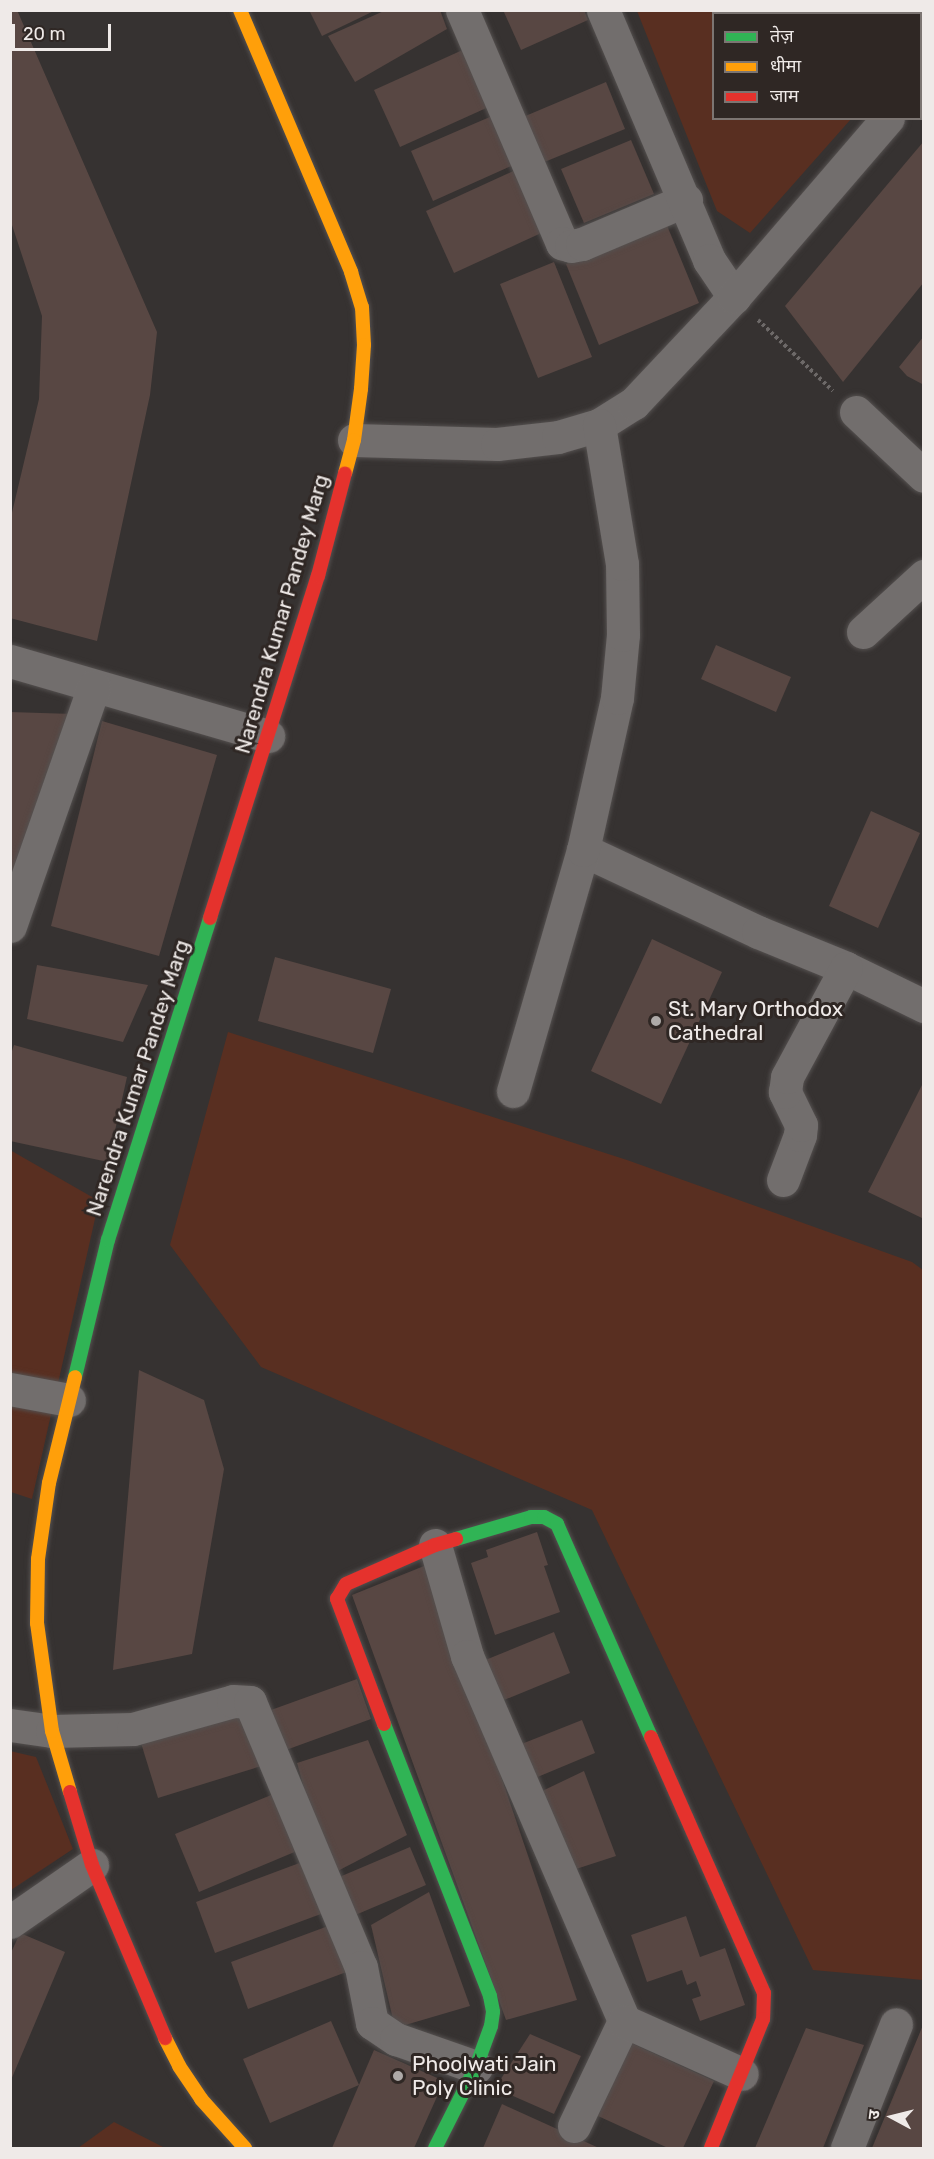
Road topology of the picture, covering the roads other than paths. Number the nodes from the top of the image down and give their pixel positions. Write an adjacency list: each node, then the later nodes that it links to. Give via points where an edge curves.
1 (240, 10): 9 (street, Narendra Kumar Pandey Marg, via 351,272 362,307 364,345)
2 (462, 10): 5 (street, via 562,243 582,244)
3 (603, 10): 5 (street)
4 (886, 120): 6 (street)
5 (686, 200): 6 (street, via 709,260)
6 (734, 297): 8 (street, via 634,403)
7 (856, 412): 10 (street)
8 (599, 425): 9 (street, via 518,443); 16 (street, via 622,564 623,634 617,698)
9 (354, 440): 15 (street, Narendra Kumar Pandey Marg, via 318,576)
10 (924, 476)
11 (924, 576): 12 (street)
12 (863, 633)
13 (10, 662): 14 (street)
14 (94, 686): 15 (street); 17 (street)
15 (268, 736): 23 (street, Narendra Kumar Pandey Marg, via 108,1240)
16 (583, 850): 18 (street, via 758,932); 20 (street)
17 (10, 926)
18 (846, 968): 19 (street); 21 (street, via 787,1077 785,1092 801,1125)
19 (924, 1006)
20 (513, 1091)
21 (783, 1180)
22 (10, 1389): 23 (street)
23 (69, 1400): 26 (street, Narendra Kumar Pandey Marg, via 49,1483 38,1559 37,1623)
24 (435, 1545): 29 (street, via 467,1656); 31 (street, via 346,1584 340,1590 338,1607 490,1996 493,2012); 32 (street, via 531,1517 544,1517 557,1524 764,1993 763,2019)
25 (10, 1725): 26 (street)
26 (52, 1731): 27 (street, Narendra Kumar Pandey Marg); 31 (street, via 133,1729 233,1701 250,1702 361,1967 372,2023 396,2039)
27 (92, 1866): 28 (street); 34 (street, Narendra Kumar Pandey Marg, via 179,2066 201,2099)
28 (10, 1922)
29 (624, 2020): 32 (street); 33 (street)
30 (897, 2024): 37 (street)
31 (476, 2067): 35 (street)
32 (742, 2074): 36 (street)
33 (574, 2126)
34 (245, 2148)
35 (435, 2148)
36 (711, 2148)
37 (847, 2148)

